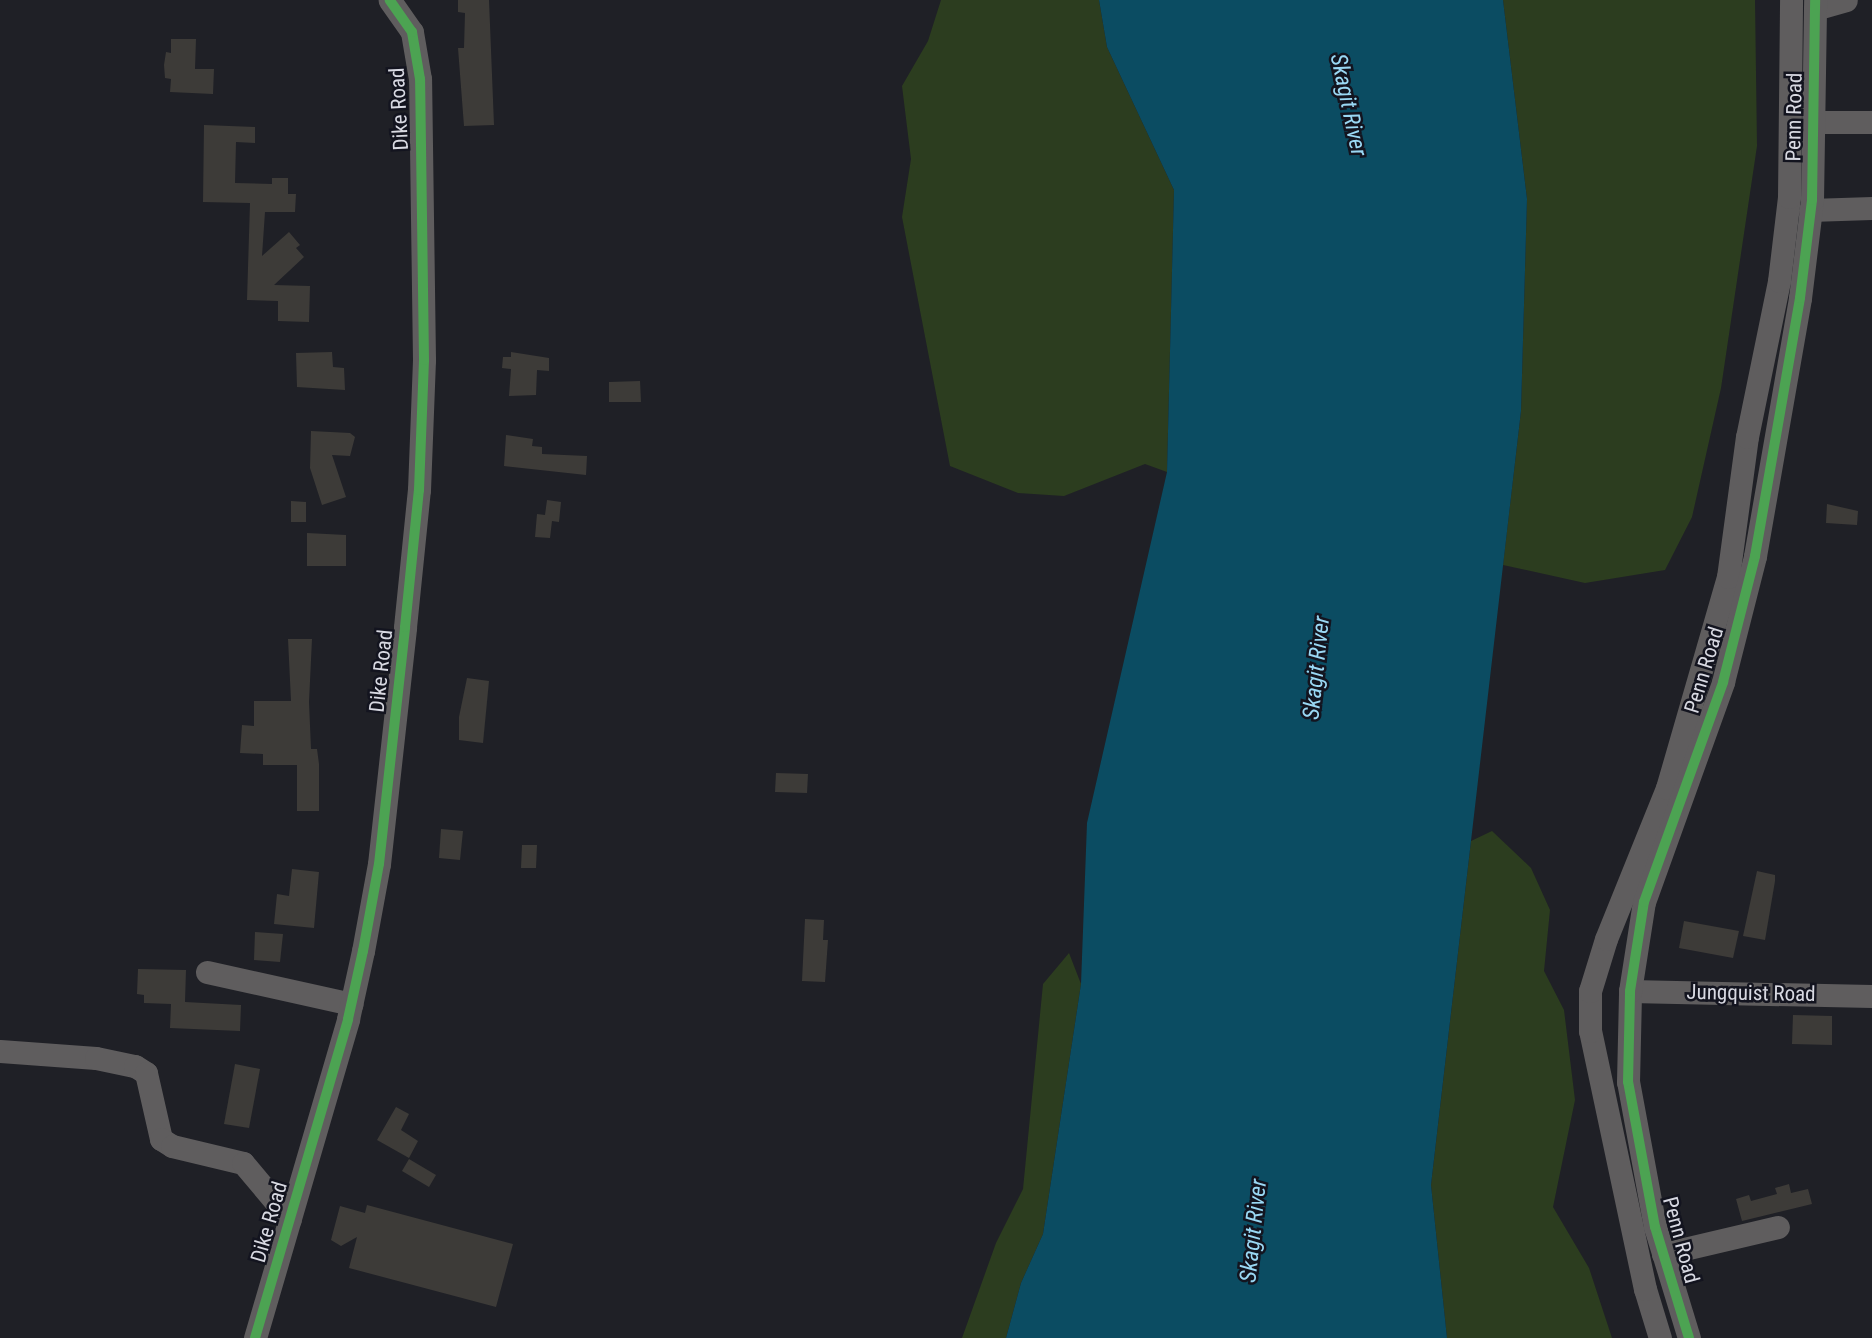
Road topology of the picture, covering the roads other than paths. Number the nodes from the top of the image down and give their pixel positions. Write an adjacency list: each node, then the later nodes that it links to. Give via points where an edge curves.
1 (390, 0): 12 (street, Dike Road, via 412,32 419,79 424,360 419,490 379,864)
2 (1791, 0): 18 (street, via 1786,221 1779,281 1747,437 1728,577 1667,788 1590,991 1590,1031 1644,1289)
3 (1846, 0): 4 (street)
4 (1815, 5): 5 (street, Penn Road)
5 (1813, 122): 6 (street); 8 (street, Penn Road)
6 (1872, 122)
7 (1872, 208): 8 (street)
8 (1810, 210): 10 (street, Penn Road, via 1800,298 1755,556 1723,682 1644,902)
9 (207, 972): 12 (street)
10 (1630, 991): 11 (street, Jungquist Road); 16 (street, Penn Road, via 1628,1082)
11 (1872, 996)
12 (351, 1004): 14 (street, Dike Road)
13 (0, 1051): 14 (street, via 96,1058 135,1066 146,1073 161,1139 172,1146 243,1163)
14 (290, 1219): 17 (street, Dike Road)
15 (1778, 1227): 16 (street)
16 (1663, 1254): 19 (street, Penn Road)
17 (255, 1338)
18 (1660, 1338)
19 (1689, 1338)

